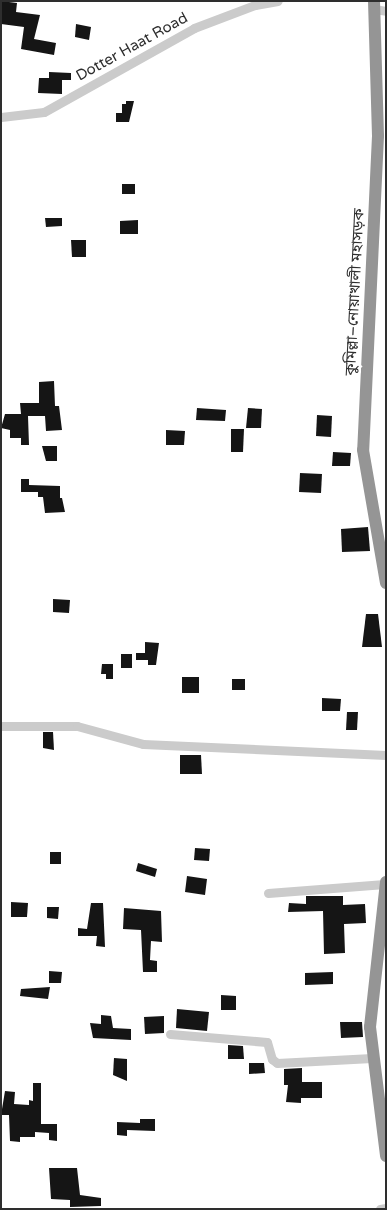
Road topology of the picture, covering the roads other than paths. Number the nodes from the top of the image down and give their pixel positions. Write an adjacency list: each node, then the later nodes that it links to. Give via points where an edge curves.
1 (278, 1): 3 (street, Dotter Haat Road, via 255,5 194,28 44,112)
2 (378, 7): 4 (highway, কুমিল্লা–নোয়াখালী মহাসড়ক, via 378,136 363,450)
3 (1, 117)
4 (386, 583)
5 (1, 726): 6 (street, via 77,726 143,744)
6 (386, 755)
7 (386, 883): 8 (street); 10 (highway, via 370,1027)
8 (268, 893)
9 (170, 1034): 10 (street, via 267,1042 272,1059 277,1063)
10 (377, 1066): 11 (highway)
11 (386, 1156)
12 (386, 1208): 13 (street)
13 (380, 1209)

